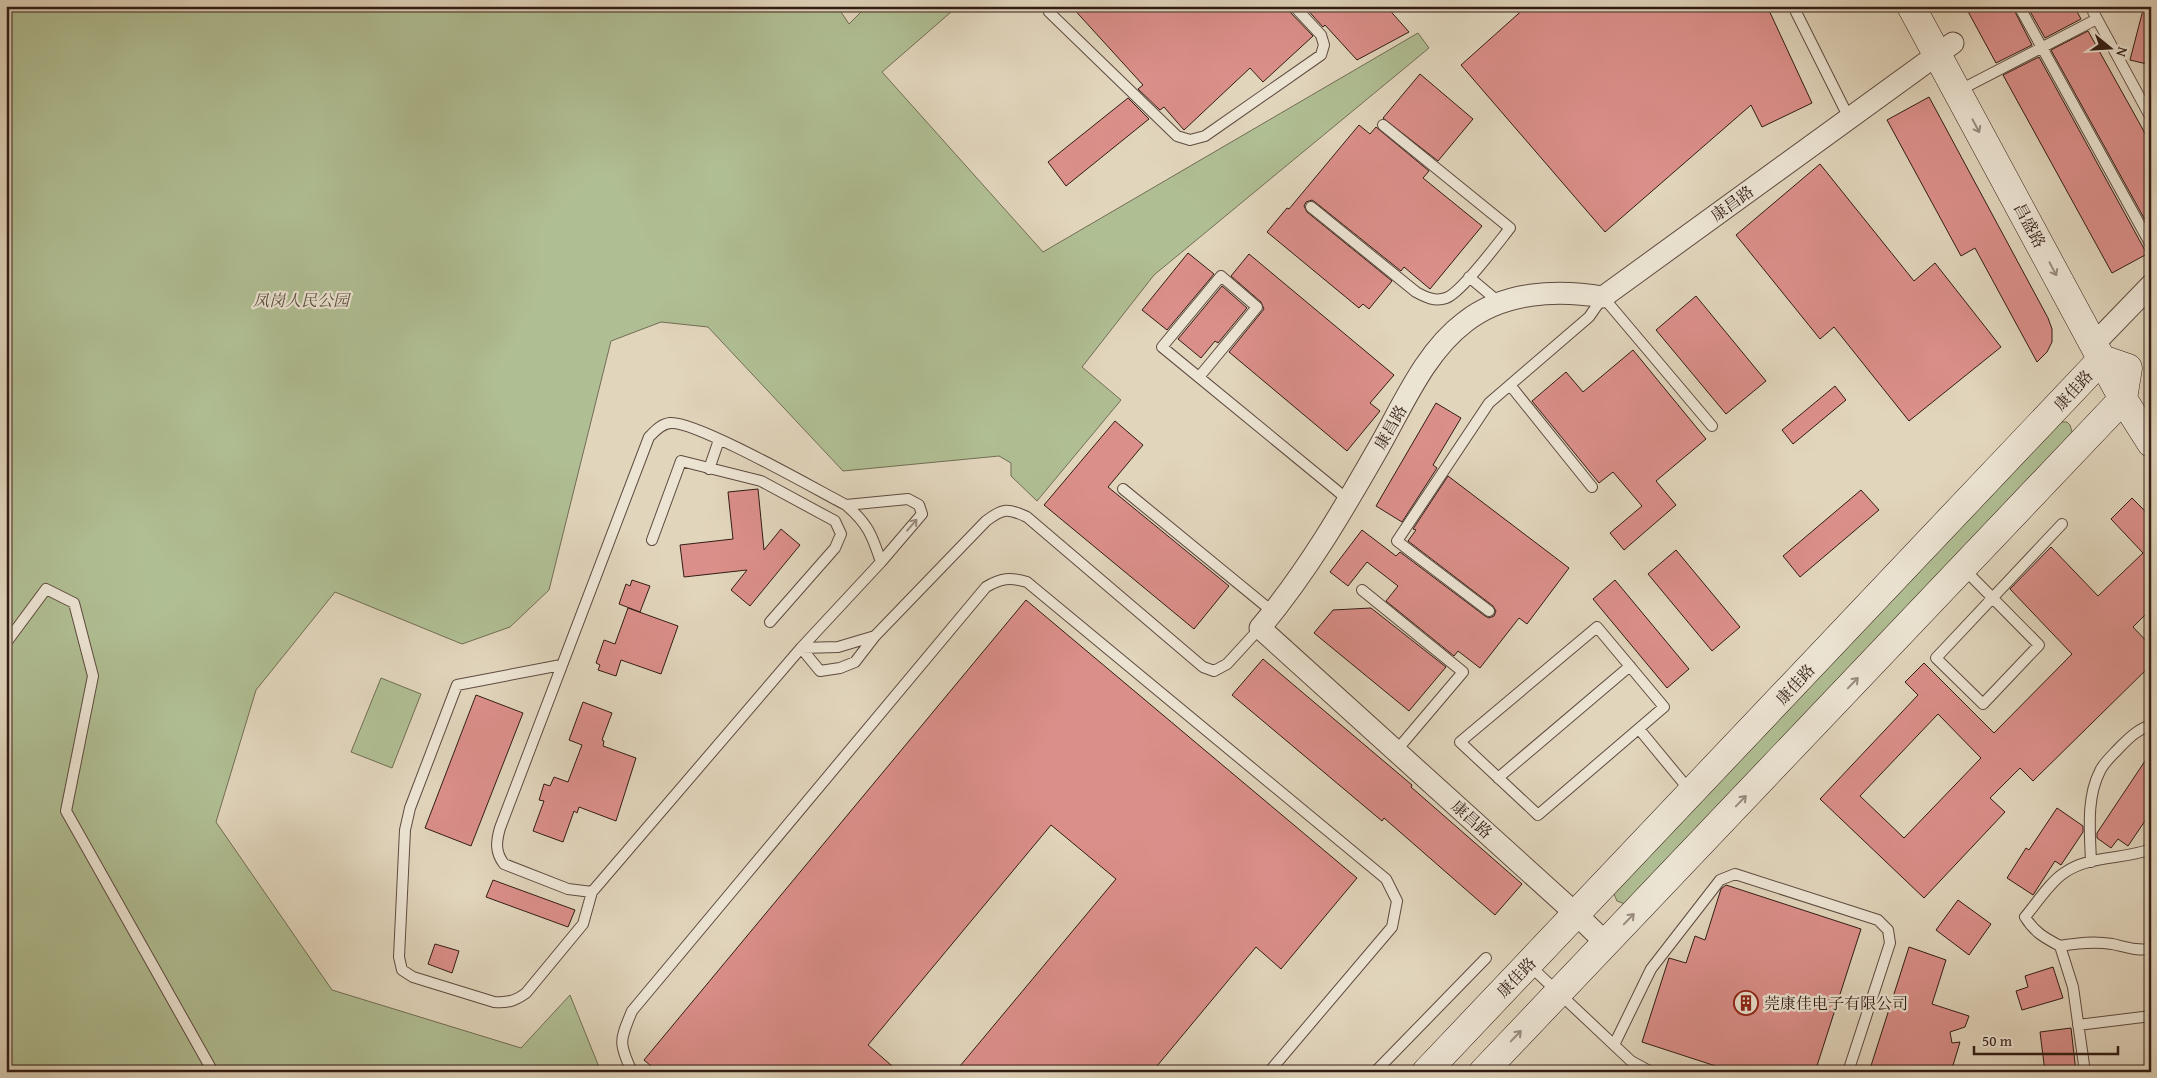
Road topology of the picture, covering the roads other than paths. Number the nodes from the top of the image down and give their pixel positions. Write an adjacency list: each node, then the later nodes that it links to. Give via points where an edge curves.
1 (1047, 6): 2 (lane, via 1049,12 1177,136 1190,140 1205,136 1321,55 1324,45 1321,35)
2 (1294, 6)
3 (1793, 6): 12 (lane)
4 (1911, 6): 10 (street, 昌盛路)
5 (1933, 6): 10 (street, 昌盛路)
6 (2019, 6): 9 (lane)
7 (2090, 6): 8 (lane)
8 (2097, 19): 9 (lane); 13 (lane)
9 (2042, 48): 11 (lane); 16 (lane)
10 (1945, 49): 11 (street, 昌盛路); 12 (street, 康昌路)
11 (1966, 87): 21 (street, 昌盛路)
12 (1849, 118): 19 (street, 康昌路)
13 (2151, 118)
14 (1383, 124): 17 (lane, via 1510,228)
15 (1311, 207): 17 (lane, via 1416,292 1431,299 1446,298)
16 (2151, 245)
17 (1469, 277): 20 (lane)
18 (2151, 285): 21 (street)
19 (1603, 297): 20 (street, 康昌路, via 1562,292); 24 (lane, via 1590,317); 27 (lane)
20 (1500, 303): 33 (street, 康昌路, via 1464,322 1435,353)
21 (2102, 344): 22 (street, 康佳路); 25 (street, 昌盛路); 53 (street, 康佳路)
22 (2128, 368): 25 (street); 26 (street)
23 (1199, 377): 23 (lane, via 1257,307 1221,276 1162,347); 33 (lane)
24 (1510, 385): 31 (lane); 41 (lane, via 1489,403 1397,541)
25 (2124, 398): 29 (street, 昌盛路); 38 (street)
26 (2151, 407)
27 (1712, 426)
28 (719, 440): 30 (lane); 34 (lane); 47 (lane, via 682,423 658,427 649,437)
29 (2151, 442)
30 (709, 469): 36 (lane, via 681,461); 43 (lane, via 761,481 835,520 841,534 835,548)
31 (1592, 487)
32 (1123, 490): 42 (lane)
33 (1348, 500): 42 (street, 康昌路, via 1308,567)
34 (846, 505): 37 (lane, via 863,520 873,538); 37 (lane, one-way to 34, via 922,514 919,505 908,499)
35 (2062, 524): 40 (lane)
36 (652, 540)
37 (880, 562): 46 (lane)
38 (1963, 568): 40 (lane); 58 (street, one-way to 38)
39 (1362, 590): 51 (lane, via 1463,672)
40 (1993, 598): 40 (lane, via 1936,658 1983,704 2039,645)
41 (1488, 611)
42 (1267, 620): 44 (lane, via 1227,664 1214,671 1203,667 1027,518 1012,510 998,512 986,521); 51 (street, 康昌路)
43 (770, 622)
44 (875, 636): 46 (lane, via 838,647); 46 (lane, via 855,662 840,668 820,671)
45 (6, 643): 67 (lane, via 46,589 74,603 93,676 66,811)
46 (801, 648): 56 (lane)
47 (561, 665): 56 (lane, via 500,828 496,847 498,857 512,869 568,889); 56 (lane, via 458,685 410,808 405,830 399,957 402,970 413,977 494,1002 516,1000 526,993 583,924)
48 (1630, 666): 50 (lane, via 1664,707); 52 (lane); 52 (lane, via 1597,627 1460,742)
49 (2151, 725): 55 (lane, via 2129,738 2101,768 2094,786)
50 (1639, 729): 52 (lane, via 1538,815); 53 (lane)
51 (1396, 751): 57 (street, 康昌路)
52 (1498, 778)
53 (1692, 792): 57 (street, 康佳路)
54 (2151, 849): 55 (lane)
55 (2090, 862): 59 (lane, via 2063,873 2025,917 2041,936)
56 (592, 892)
57 (1576, 914): 58 (street, 康昌路); 62 (street, 康佳路)
58 (1606, 943): 63 (street)
59 (2060, 946): 60 (lane, via 2085,941 2137,951); 65 (lane, via 2073,988)
60 (2151, 949)
61 (1486, 958): 70 (lane)
62 (1528, 964): 63 (lane); 71 (street, 康佳路)
63 (1558, 992): 66 (lane); 72 (street, one-way to 63)
64 (2151, 1016): 65 (lane)
65 (2078, 1025): 75 (lane)
66 (1614, 1045): 73 (lane); 74 (lane, via 1651,968 1720,880 1735,874 1878,920 1888,930 1890,943)
67 (213, 1072)
68 (632, 1072): 69 (lane, via 622,1050 623,1033 632,1011 986,587 998,579 1012,578 1027,582 1386,879 1398,901 1392,927)
69 (1269, 1072)
70 (1375, 1072)
71 (1426, 1072)
72 (1483, 1072)
73 (1651, 1072)
74 (1848, 1072)
75 (2085, 1072)

